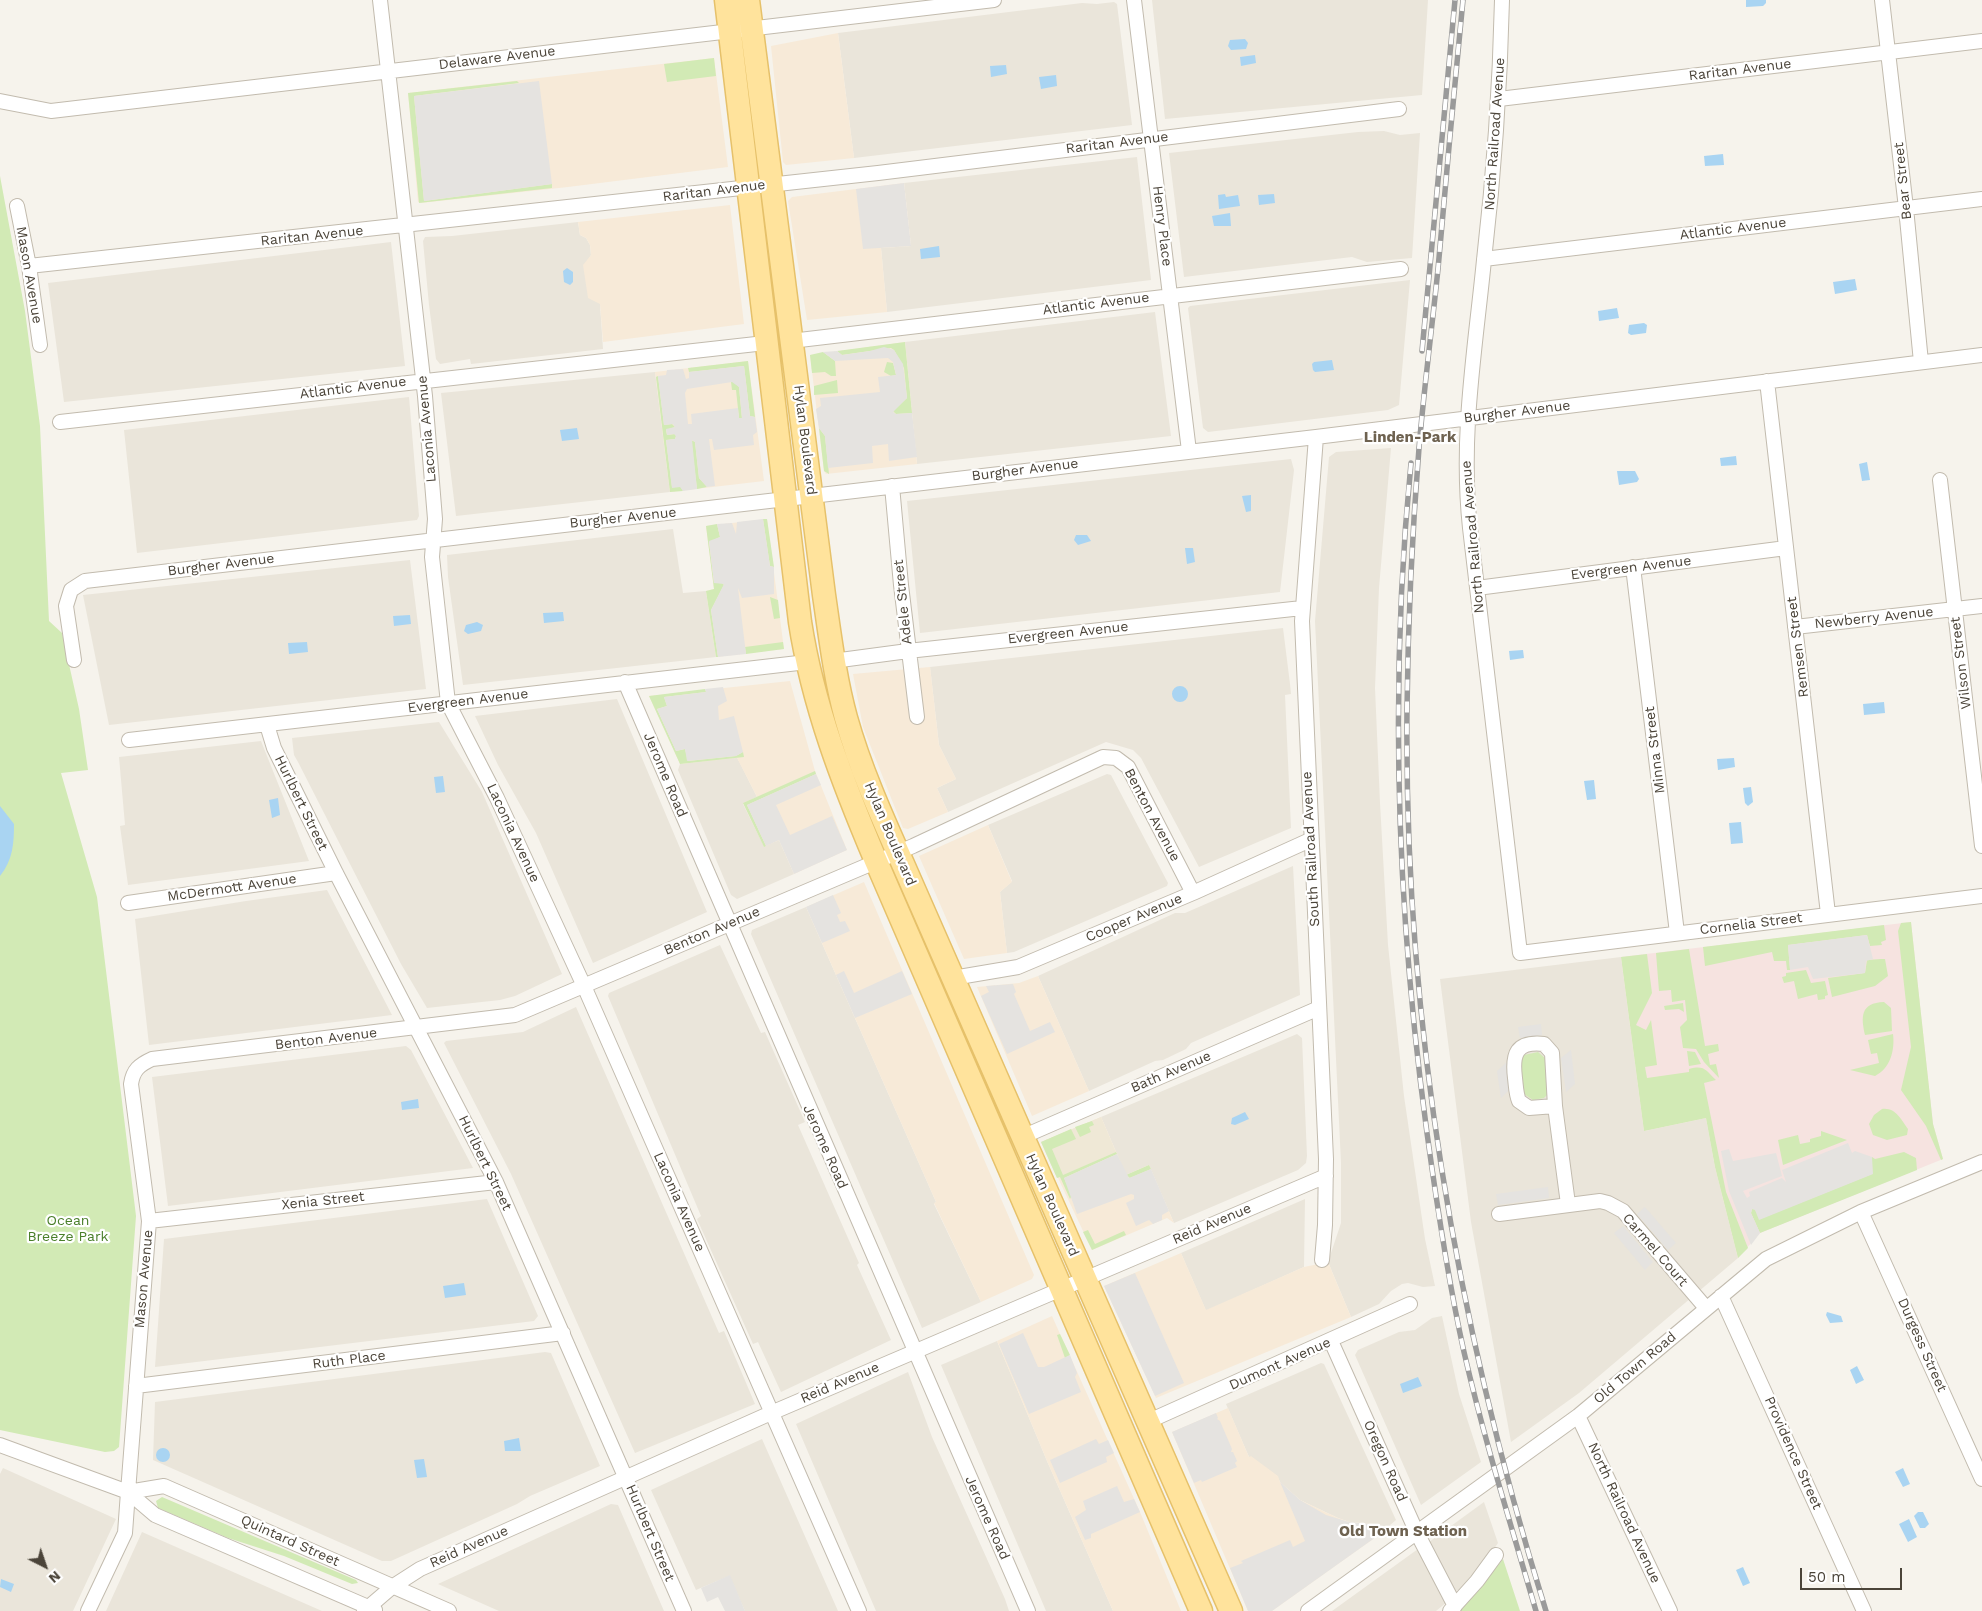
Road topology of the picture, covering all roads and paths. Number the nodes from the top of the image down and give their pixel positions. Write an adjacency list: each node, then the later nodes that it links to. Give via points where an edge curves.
1 (380, 0): 12 (street, Laconia Avenue)
2 (726, 0): 9 (main road, Hylan Boulevard)
3 (748, 0): 8 (main road, Hylan Boulevard)
4 (994, 0): 8 (street, Delaware Avenue)
5 (1134, 0): 16 (street, Henry Place)
6 (1502, 0): 13 (street, North Railroad Avenue)
7 (1882, 0): 11 (street, Bear Street)
8 (752, 30): 9 (street, Delaware Avenue); 17 (main road, Hylan Boulevard)
9 (729, 33): 12 (street, Delaware Avenue); 18 (main road, Hylan Boulevard)
10 (1982, 41): 11 (street, Raritan Avenue)
11 (1888, 52): 13 (street, Raritan Avenue); 21 (street, Bear Street)
12 (390, 71): 14 (street, Delaware Avenue, via 51,111); 22 (street, Laconia Avenue)
13 (1499, 99): 23 (street, North Railroad Avenue)
14 (0, 100)
15 (1399, 109): 16 (street, Raritan Avenue)
16 (1151, 138): 17 (street, Raritan Avenue); 26 (street, Henry Place)
17 (771, 184): 18 (street, Raritan Avenue); 27 (main road, Hylan Boulevard)
18 (748, 187): 22 (street, Raritan Avenue); 28 (main road, Hylan Boulevard)
19 (1982, 199): 21 (street, Atlantic Avenue)
20 (17, 206): 24 (street, Mason Avenue)
21 (1906, 208): 23 (street, Atlantic Avenue); 31 (street, Bear Street)
22 (405, 226): 24 (street, Raritan Avenue); 32 (street, Laconia Avenue)
23 (1484, 259): 34 (street, North Railroad Avenue)
24 (29, 266): 29 (street, Mason Avenue)
25 (1401, 269): 26 (street, Atlantic Avenue)
26 (1170, 295): 27 (street, Atlantic Avenue); 37 (street, Henry Place)
27 (791, 340): 40 (main road, Hylan Boulevard)
28 (765, 343): 32 (street, Atlantic Avenue); 41 (main road, Hylan Boulevard)
29 (40, 345)
30 (1982, 355): 31 (street, Burgher Avenue)
31 (1921, 362): 33 (street, Burgher Avenue)
32 (423, 380): 35 (street, Atlantic Avenue); 42 (street, Laconia Avenue, via 435,519)
33 (1767, 381): 34 (street, Burgher Avenue); 43 (street, Remsen Street)
34 (1467, 419): 36 (street, Burgher Avenue); 45 (street, North Railroad Avenue, via 1466,490)
35 (60, 422)
36 (1316, 437): 37 (street, Burgher Avenue); 47 (street, South Railroad Avenue)
37 (1189, 451): 39 (street, Burgher Avenue)
38 (1940, 480): 48 (street, Wilson Street)
39 (892, 486): 40 (street, Burgher Avenue); 50 (street, Adele Street)
40 (812, 496): 41 (street, Burgher Avenue); 52 (main road, Hylan Boulevard)
41 (785, 500): 42 (street, Burgher Avenue); 53 (main road, Hylan Boulevard)
42 (433, 539): 51 (street, Burgher Avenue, via 85,581 71,590 66,606); 55 (street, Laconia Avenue, via 432,557)
43 (1786, 548): 44 (street, Evergreen Avenue); 49 (street, Remsen Street)
44 (1633, 567): 45 (street, Evergreen Avenue); 69 (street, Minna Street)
45 (1477, 588): 70 (street, North Railroad Avenue)
46 (1982, 606): 48 (street, Newberry Avenue)
47 (1302, 608): 50 (street, Evergreen Avenue); 59 (street, South Railroad Avenue)
48 (1954, 610): 49 (street, Newberry Avenue); 60 (street, Wilson Street)
49 (1795, 627): 67 (street, Remsen Street)
50 (908, 650): 52 (street, Evergreen Avenue); 56 (street, Adele Street)
51 (74, 660)
52 (833, 661): 61 (main road, Hylan Boulevard, via 853,741)
53 (807, 662): 54 (street, Evergreen Avenue); 62 (main road, Hylan Boulevard, via 838,770)
54 (625, 682): 55 (street, Evergreen Avenue); 68 (street, Jerome Road)
55 (448, 703): 57 (street, Evergreen Avenue); 72 (street, Laconia Avenue, via 497,798)
56 (918, 717)
57 (267, 725): 58 (street, Evergreen Avenue); 63 (street, Hurlbert Street, via 274,748)
58 (129, 740)
59 (1310, 840): 64 (street, Cooper Avenue); 73 (street, South Railroad Avenue)
60 (1982, 846)
61 (897, 852): 62 (street, Benton Avenue); 64 (street, Benton Avenue, via 1109,756 1128,767); 71 (main road, Hylan Boulevard)
62 (876, 861): 68 (street, Benton Avenue); 87 (main road, Hylan Boulevard)
63 (336, 873): 66 (street, McDermott Avenue); 74 (street, Hurlbert Street)
64 (1193, 893): 71 (street, Cooper Avenue, via 1018,967)
65 (1982, 896): 67 (street, Cornelia Street)
66 (128, 903)
67 (1828, 914): 69 (street, Cornelia Street)
68 (728, 924): 72 (street, Benton Avenue); 93 (street, Jerome Road)
69 (1677, 933): 70 (street, Cornelia Street)
70 (1520, 953)
71 (953, 978): 77 (main road, Hylan Boulevard)
72 (584, 986): 74 (street, Benton Avenue, via 515,1015); 95 (street, Laconia Avenue)
73 (1319, 1008): 77 (street, Bath Avenue); 79 (street, South Railroad Avenue)
74 (417, 1028): 75 (street, Benton Avenue, via 152,1059); 80 (street, Hurlbert Street)
75 (136, 1068): 84 (street, Mason Avenue, via 131,1084)
76 (1555, 1106): 76 (street, via 1550,1049 1544,1044 1523,1046 1513,1058 1519,1102 1529,1108); 81 (street)
77 (1022, 1137): 86 (main road, Hylan Boulevard)
78 (1982, 1162): 82 (street, Old Town Road)
79 (1326, 1176): 85 (street, South Railroad Avenue); 86 (street, Reid Avenue)
80 (496, 1182): 84 (street, Xenia Street); 91 (street, Hurlbert Street)
81 (1568, 1204): 83 (street, Carmel Court); 90 (street, Carmel Court, via 1608,1203 1622,1211)
82 (1861, 1212): 88 (street, Old Town Road, via 1766,1259); 100 (street, Durgess Street)
83 (1499, 1214)
84 (149, 1221): 94 (street, Mason Avenue)
85 (1322, 1260)
86 (1084, 1278): 87 (street, Reid Avenue); 97 (main road, Hylan Boulevard)
87 (1061, 1290): 93 (street, Reid Avenue); 112 (main road, Hylan Boulevard)
88 (1721, 1296): 90 (street, Old Town Road); 116 (street, Providence Street)
89 (1410, 1304): 92 (street, Dumont Avenue)
90 (1706, 1308): 96 (street, Old Town Road)
91 (563, 1333): 94 (street, Ruth Place); 99 (street, Hurlbert Street)
92 (1331, 1341): 97 (street, Dumont Avenue); 102 (street, Oregon Road)
93 (914, 1351): 95 (street, Reid Avenue); 111 (street, Jerome Road)
94 (136, 1386): 101 (street, Mason Avenue)
95 (771, 1413): 99 (street, Reid Avenue); 110 (street, Laconia Avenue)
96 (1578, 1416): 102 (street, Old Town Road); 115 (street, North Railroad Avenue)
97 (1149, 1421): 113 (main road, Hylan Boulevard)
98 (0, 1445): 101 (street, Quintard Street)
99 (626, 1477): 104 (street, Reid Avenue, via 420,1569); 109 (street, Hurlbert Street)
100 (1982, 1479)
101 (128, 1492): 104 (street, Quintard Street, via 164,1486); 106 (street, Quintard Street, via 155,1515); 107 (street, Mason Avenue, via 125,1533)
102 (1417, 1532): 105 (street, Oregon Road); 114 (street, Old Town Road)
103 (1496, 1555): 105 (street)
104 (392, 1586): 106 (street, Reid Avenue); 108 (street, Quintard Street)
105 (1452, 1609)
106 (370, 1610)
107 (88, 1611)
108 (449, 1611)
109 (684, 1611)
110 (859, 1611)
111 (1028, 1611)
112 (1201, 1611)
113 (1232, 1611)
114 (1308, 1611)
115 (1670, 1611)
116 (1864, 1611)

